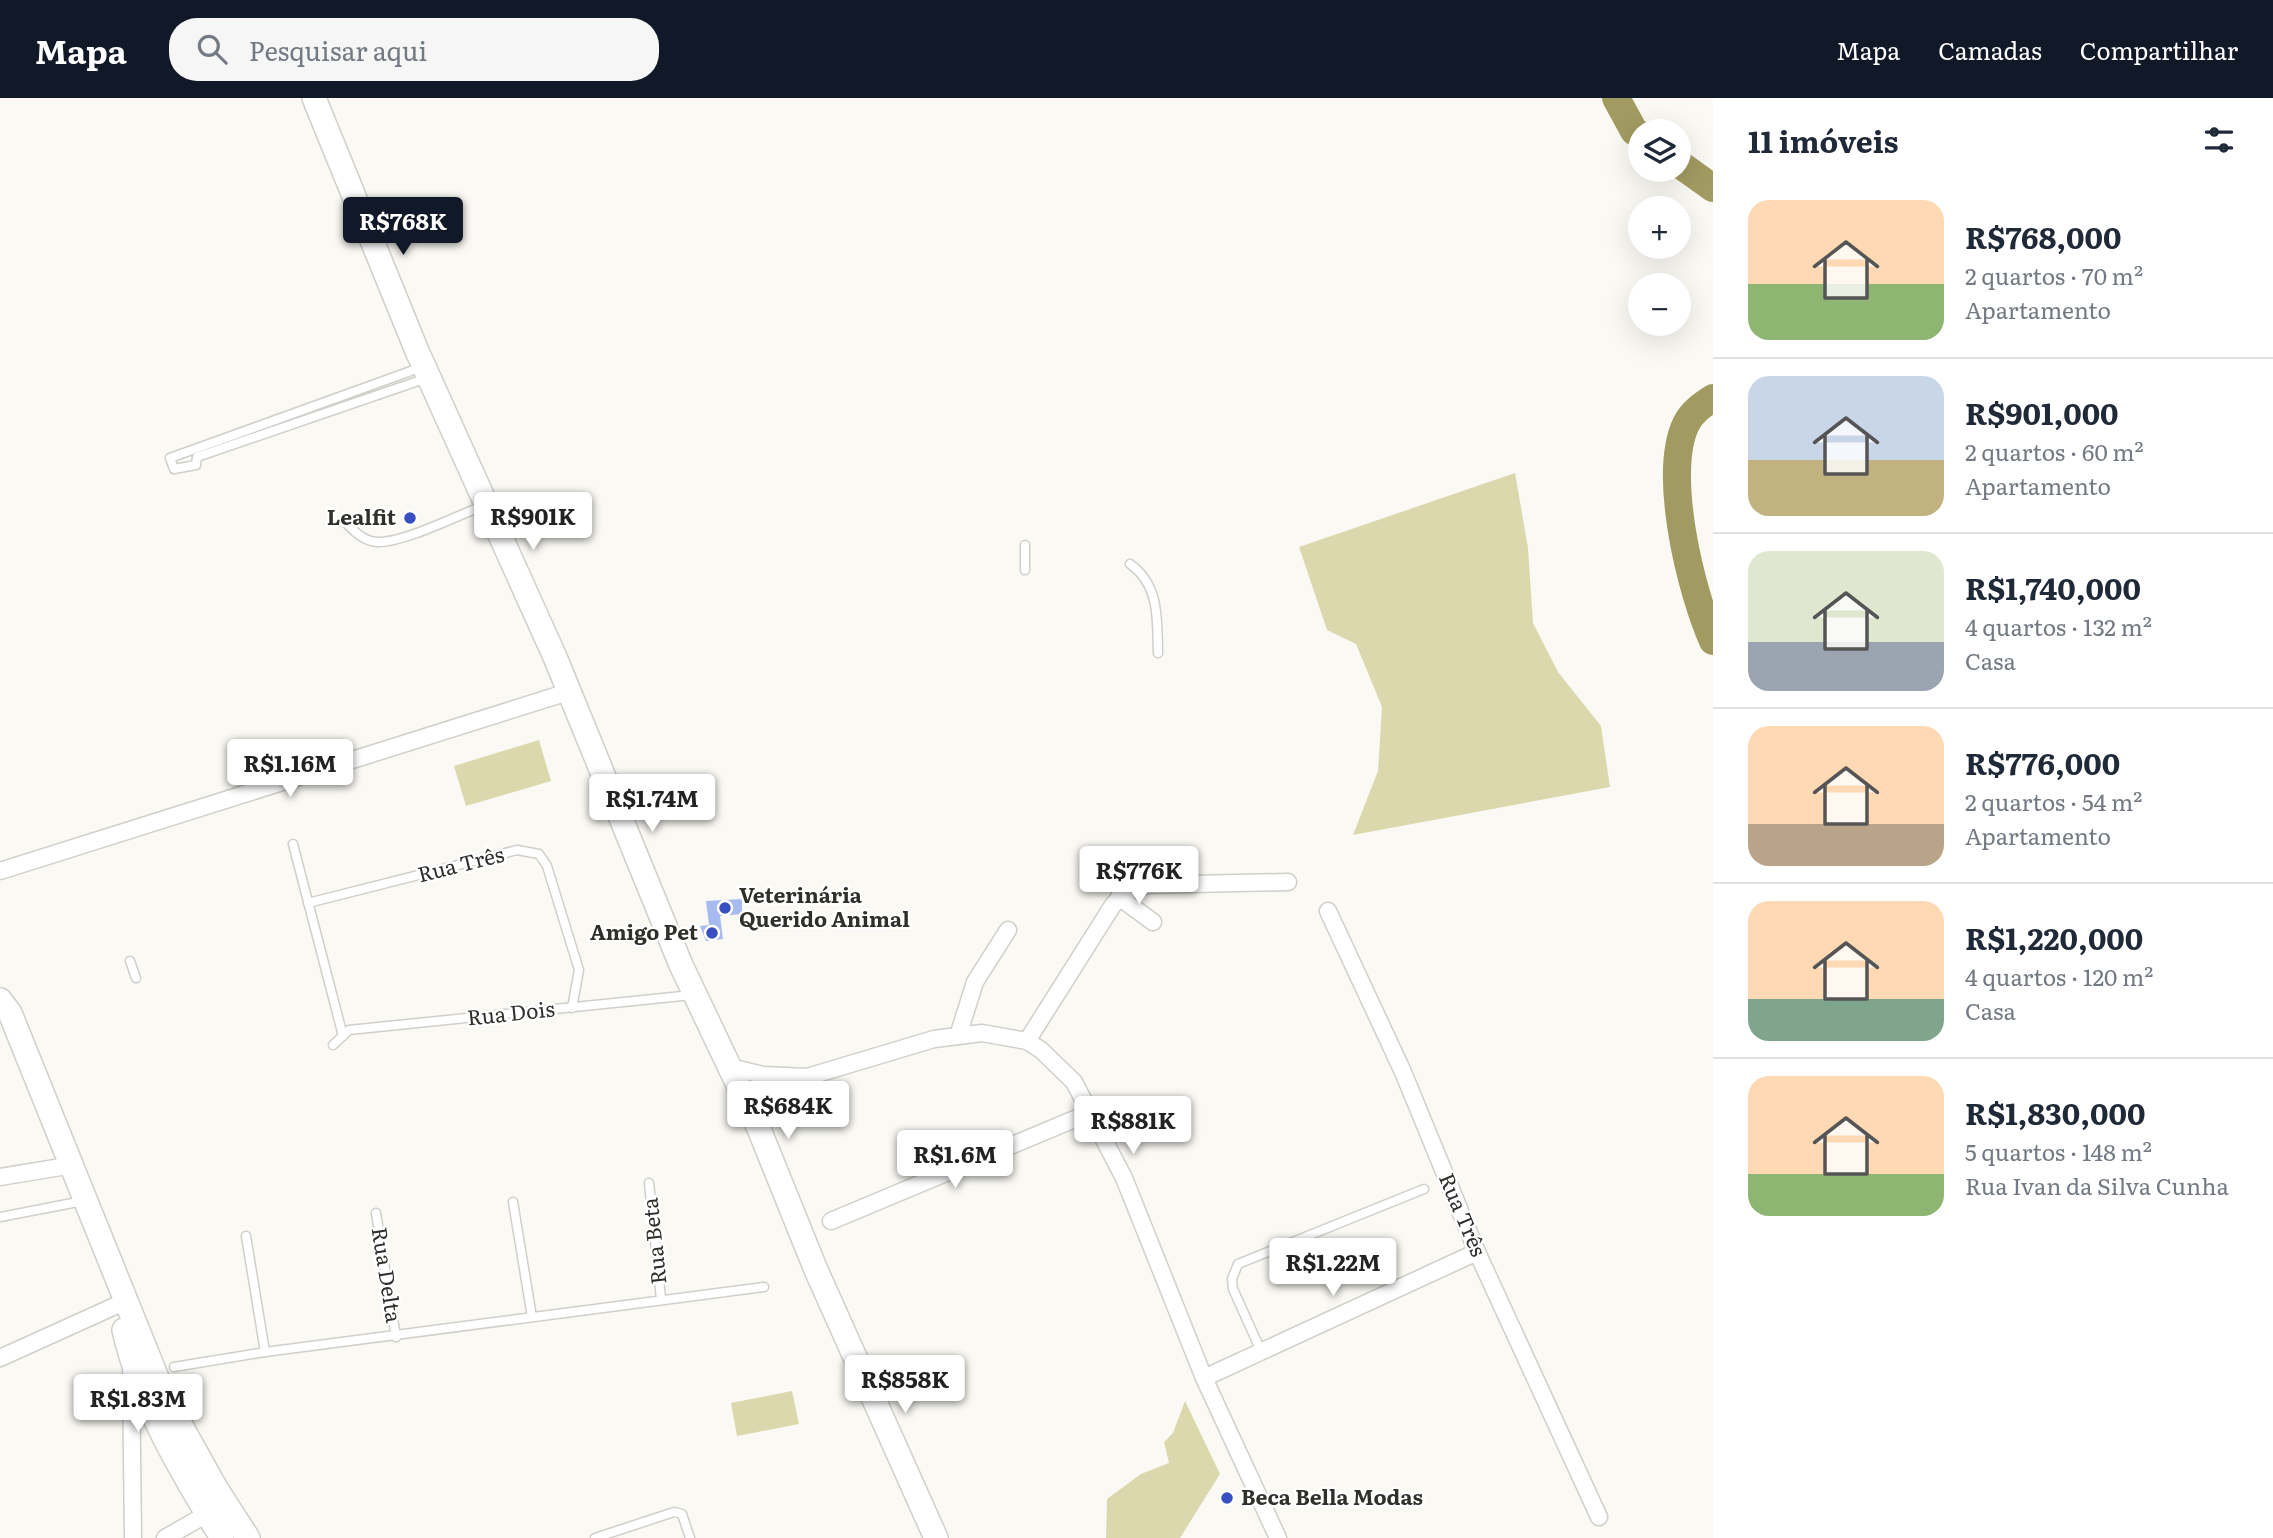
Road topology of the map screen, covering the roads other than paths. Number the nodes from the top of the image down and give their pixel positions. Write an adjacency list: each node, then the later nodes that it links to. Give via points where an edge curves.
1 (314, 98): 2 (main road)
2 (427, 371): 2 (lane, via 170,458 174,469 196,465 197,457); 3 (main road)
3 (488, 504): 4 (lane, via 393,540 376,542 361,537); 9 (main road)
4 (345, 522)
5 (1025, 545): 7 (lane)
6 (1130, 564): 8 (lane, via 1147,580 1157,607)
7 (1025, 570)
8 (1158, 653)
9 (568, 692): 11 (street); 20 (main road)
10 (293, 844): 14 (lane)
11 (0, 871)
12 (1287, 882): 13 (street, via 1147,885)
13 (1119, 897): 16 (street); 25 (street)
14 (308, 903): 22 (lane, Rua Três, via 517,850 539,854 547,866 579,970); 23 (lane)
15 (1328, 911): 41 (street, Rua Três, via 1403,1072)
16 (1153, 922)
17 (1007, 930): 24 (street, via 975,982)
18 (131, 961): 19 (lane)
19 (136, 978)
20 (695, 995): 22 (lane, Rua Dois); 27 (main road)
21 (0, 1000): 31 (main road, via 10,1013)
22 (572, 1008): 23 (lane, Rua Dois, via 349,1030)
23 (343, 1036): 26 (lane, Rua Dois)
24 (958, 1036): 25 (street, via 982,1032); 28 (street)
25 (1027, 1041): 29 (street, via 1074,1082)
26 (333, 1045)
27 (730, 1068): 28 (street); 30 (main road)
28 (807, 1077): 30 (street)
29 (1089, 1113): 39 (street); 52 (street, via 1124,1178)
30 (759, 1129): 61 (main road, via 816,1270)
31 (73, 1165): 32 (street); 35 (main road)
32 (0, 1177)
33 (649, 1183): 44 (lane, Rua Beta)
34 (1424, 1189): 48 (lane, via 1238,1264 1233,1289)
35 (86, 1200): 38 (lane); 43 (main road)
36 (513, 1202): 45 (lane)
37 (376, 1213): 46 (lane, Rua Delta)
38 (0, 1217)
39 (831, 1221)
40 (246, 1236): 47 (lane)
41 (1477, 1252): 48 (street); 54 (street, Rua Três)
42 (764, 1287): 44 (lane)
43 (121, 1296): 49 (street); 50 (main road); 53 (main road)
44 (661, 1299): 45 (lane)
45 (533, 1317): 46 (lane)
46 (396, 1337): 47 (lane)
47 (265, 1352): 51 (lane)
48 (1261, 1352): 52 (street)
49 (0, 1358)
50 (131, 1359): 53 (main road, via 147,1403); 55 (street)
51 (174, 1367)
52 (1204, 1378): 62 (street)
53 (216, 1509): 56 (street); 57 (main road); 58 (main road)
54 (1599, 1517)
55 (133, 1538)
56 (165, 1538)
57 (222, 1538)
58 (248, 1538)
59 (595, 1538): 60 (lane, via 674,1512 682,1514)
60 (690, 1538)
61 (936, 1538)
62 (1278, 1538)

